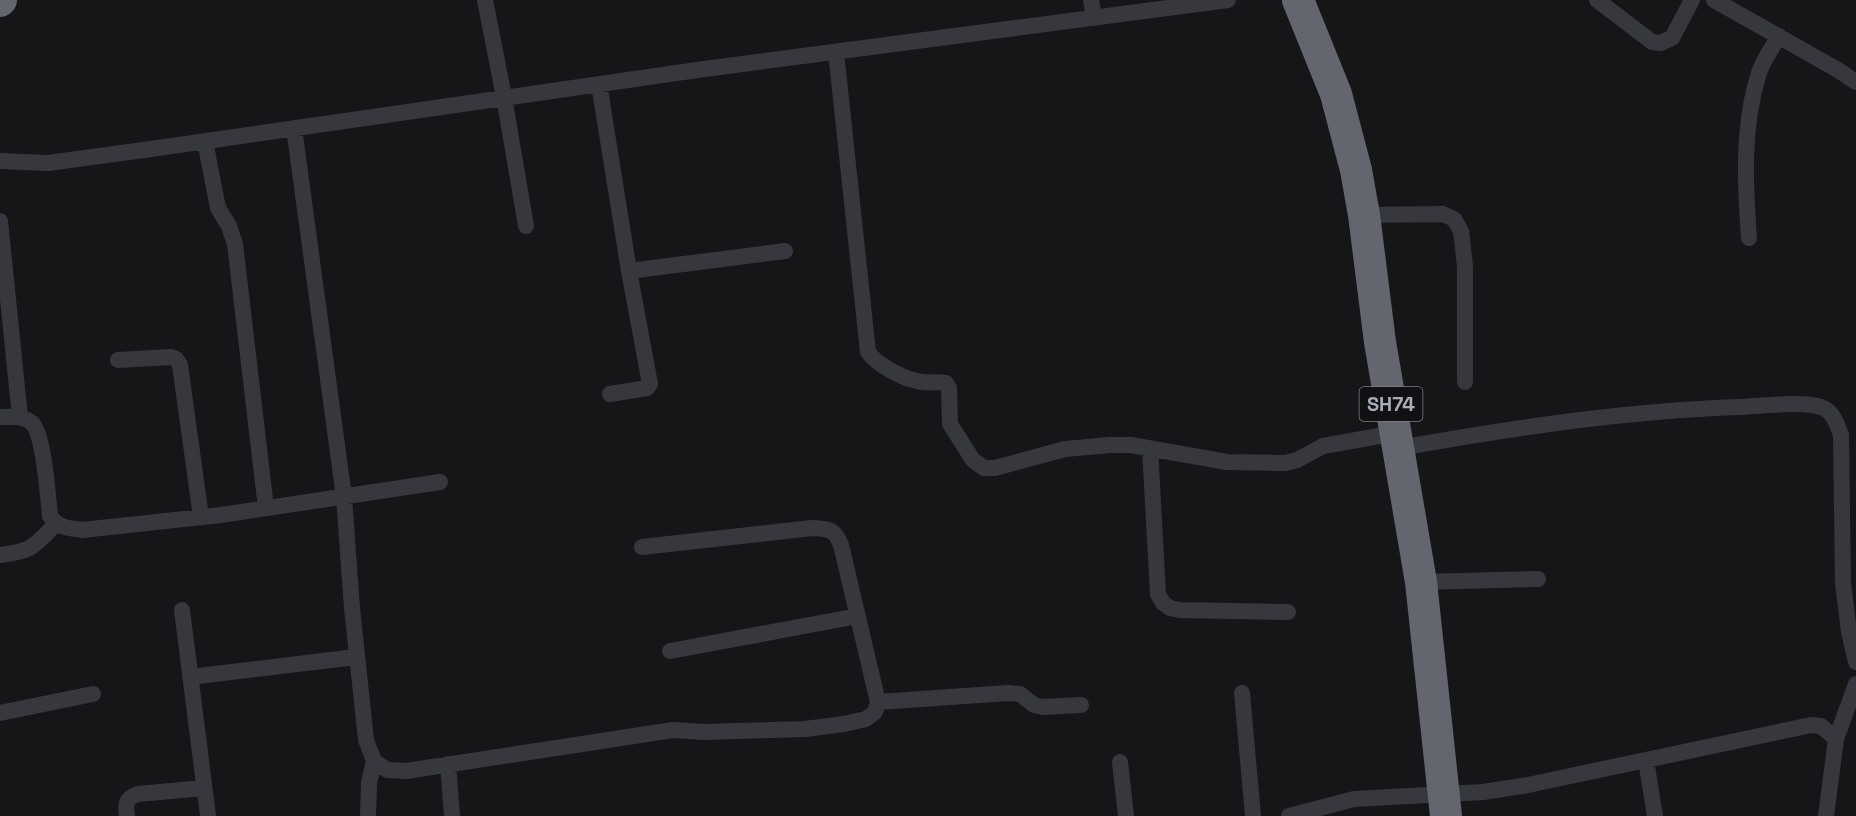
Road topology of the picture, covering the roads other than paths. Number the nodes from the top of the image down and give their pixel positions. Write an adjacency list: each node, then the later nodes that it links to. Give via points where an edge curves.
1 (485, 0): 14 (street)
2 (1091, 0): 9 (street)
3 (1227, 0): 8 (street)
4 (1298, 0): 18 (highway, SH74, via 1336,94)
5 (1597, 0): 6 (street, via 1652,42 1660,43 1672,38)
6 (1692, 0)
7 (1714, 0): 10 (street)
8 (1167, 4): 9 (street)
9 (1094, 18): 11 (street)
10 (1779, 36): 12 (street); 21 (street, via 1760,72 1748,126 1744,179)
11 (836, 52): 13 (street); 30 (street, via 868,352 909,379 946,383 950,423 973,460 984,468 1087,446)
12 (1856, 82)
13 (599, 84): 14 (street); 23 (street)
14 (504, 97): 15 (street); 20 (street)
15 (294, 128): 16 (street); 32 (street)
16 (204, 141): 17 (street, via 48,163); 33 (street, via 218,208 235,244)
17 (0, 161)
18 (1364, 215): 25 (street, via 1443,214 1454,219 1461,231 1464,266); 29 (highway, SH74, via 1380,342)
19 (0, 221): 28 (street)
20 (526, 226)
21 (1749, 238)
22 (785, 251): 23 (street)
23 (629, 271): 26 (street, via 650,384 642,390)
24 (118, 360): 34 (street, via 171,357 180,365)
25 (1464, 382)
26 (610, 394)
27 (0, 417): 28 (street)
28 (20, 417): 35 (street, via 32,423 39,437 50,516)
29 (1398, 441): 30 (street, via 1323,446 1286,463 1227,462); 39 (highway, SH74); 45 (street, via 1677,409 1821,407 1831,413 1841,435 1843,583)
30 (1150, 448): 41 (street, via 1156,574 1163,603 1180,610)
31 (440, 482): 32 (street)
32 (344, 497): 33 (street); 44 (street)
33 (266, 508): 34 (street)
34 (201, 517): 35 (street, via 82,530)
35 (56, 524): 37 (street, via 31,549)
36 (642, 547): 42 (street, via 829,529 841,545)
37 (0, 555)
38 (1538, 579): 39 (street)
39 (1421, 582): 59 (highway, SH74)
40 (182, 610): 46 (street)
41 (1288, 612)
42 (858, 616): 43 (street); 50 (street)
43 (670, 651)
44 (356, 657): 46 (street); 55 (street, via 366,740)
45 (1856, 662)
46 (190, 677): 58 (street)
47 (1856, 684): 53 (street)
48 (1242, 693): 65 (street)
49 (93, 694): 52 (street)
50 (878, 702): 51 (street, via 1008,693 1020,694 1042,707); 57 (street, via 875,712 866,719 844,724 805,729 673,730)
51 (1082, 705)
52 (0, 713)
53 (1836, 739): 54 (street, via 1821,726 1811,725); 68 (street)
54 (1646, 760): 59 (street, via 1483,792); 67 (street)
55 (374, 761): 57 (street, via 387,770 406,771); 62 (street)
56 (1120, 762): 64 (street)
57 (448, 764): 63 (street)
58 (204, 788): 60 (street, via 129,797 125,803); 61 (street)
59 (1444, 805): 66 (street, via 1354,800)
60 (127, 816)
61 (208, 816)
62 (368, 816)
63 (452, 816)
64 (1126, 816)
65 (1252, 816)
66 (1289, 816)
67 (1655, 816)
68 (1826, 816)

